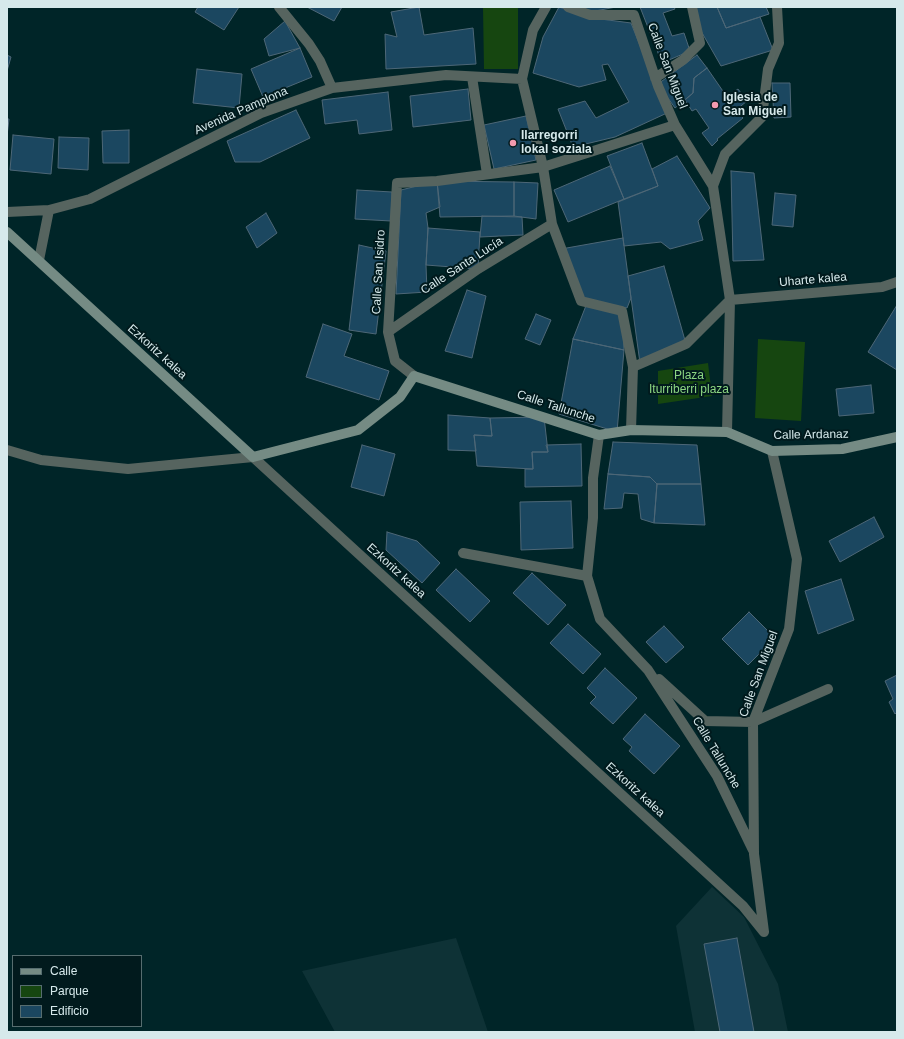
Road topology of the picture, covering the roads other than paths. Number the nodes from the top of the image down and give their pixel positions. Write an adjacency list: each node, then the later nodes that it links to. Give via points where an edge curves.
1 (279, 7): 9 (street, via 309,44)
2 (546, 7): 8 (street, via 533,30)
3 (568, 7): 7 (street, Calle San Miguel, via 590,15 634,16)
4 (692, 7): 7 (street, via 700,43 683,60)
5 (778, 7): 13 (street, via 779,43 768,69 762,117 725,154)
6 (472, 77): 8 (street, Avenida Pamplona); 9 (street, Avenida Pamplona, via 446,75); 12 (street)
7 (655, 78): 10 (street, Calle San Miguel)
8 (522, 79): 11 (street)
9 (332, 88): 14 (street, Avenida Pamplona, via 261,113 90,200)
10 (675, 125): 11 (street); 13 (street, Calle San Miguel)
11 (543, 167): 12 (street); 16 (street)
12 (487, 174): 21 (street, Calle San Isidro, via 397,184)
13 (713, 186): 20 (street, Calle San Miguel)
14 (49, 210): 15 (street, Avenida Pamplona); 18 (street)
15 (7, 212)
16 (552, 224): 21 (street, Calle Santa Lucía, via 478,269); 23 (street, via 581,301 622,311)
17 (7, 232): 18 (street, Ezkoritz kalea)
18 (39, 260): 31 (street, Ezkoritz kalea)
19 (897, 282): 20 (street, Uharte kalea, via 882,287)
20 (730, 300): 23 (street, via 686,344); 26 (street)
21 (388, 332): 22 (street, Calle San Isidro)
22 (395, 361): 24 (street, Calle Tallunche)
23 (633, 367): 25 (street)
24 (414, 376): 27 (street, Calle Tallunche); 31 (street, via 400,397 358,430)
25 (631, 430): 26 (street); 27 (street)
26 (727, 432): 30 (street, Calle Ardanaz)
27 (599, 435): 33 (street, Calle Tallunche, via 593,478)
28 (897, 438): 30 (street, Calle Ardanaz, via 842,449)
29 (7, 450): 31 (street, via 41,460 128,469)
30 (772, 451): 36 (street, Calle San Miguel, via 797,559 789,629)
31 (253, 457): 38 (street, Ezkoritz kalea, via 742,906)
32 (463, 553): 33 (street)
33 (587, 576): 34 (street, Calle Tallunche, via 600,619)
34 (648, 670): 36 (street, Calle Tallunche, via 706,721); 37 (street, Calle Tallunche, via 717,776)
35 (828, 689): 36 (street, Calle Tallunche)
36 (753, 722): 37 (street, Calle San Miguel)
37 (755, 854): 38 (street, Calle San Miguel)
38 (764, 932)

